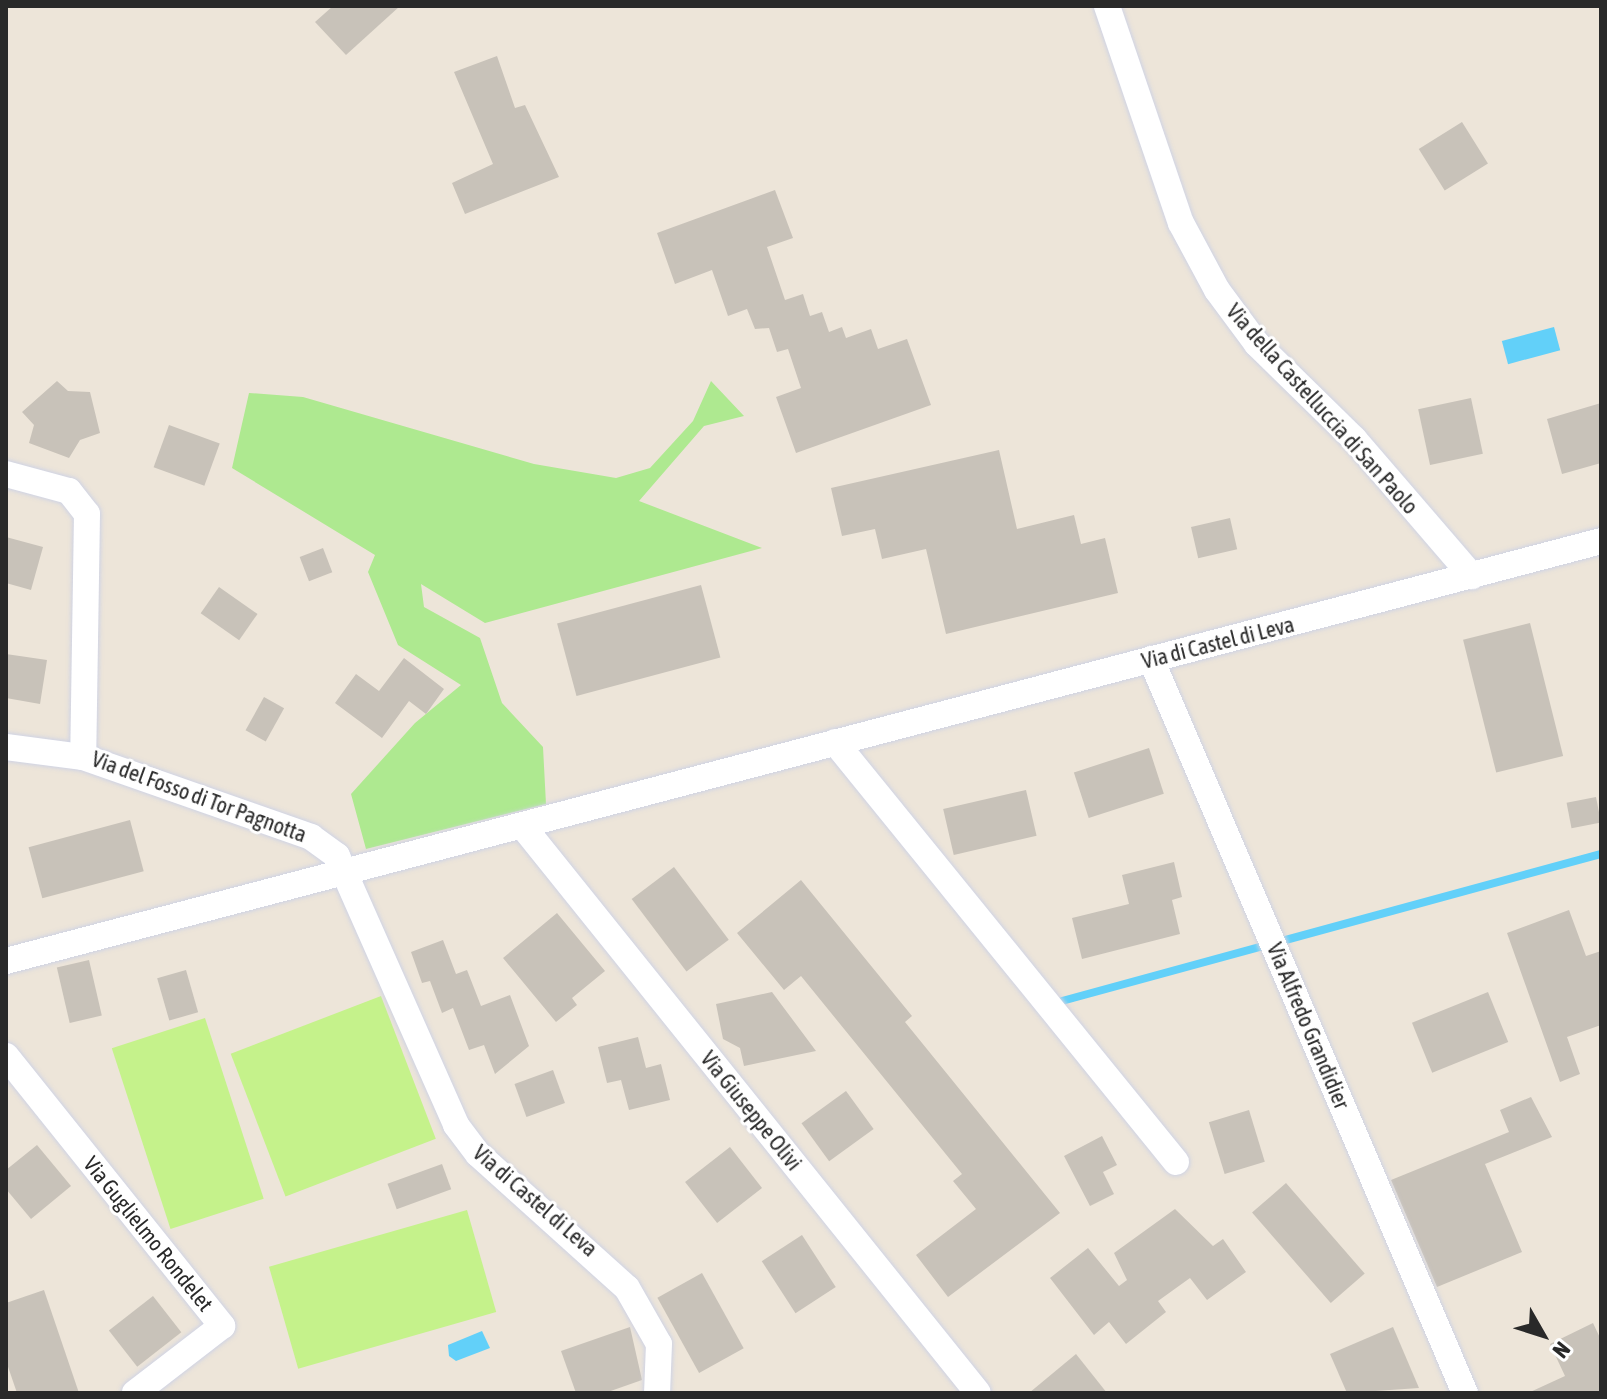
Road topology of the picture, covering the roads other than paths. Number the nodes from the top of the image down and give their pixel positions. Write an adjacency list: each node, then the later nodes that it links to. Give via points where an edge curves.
1 (1107, 6): 4 (street, Via della Castelluccia di San Paolo, via 1181,223 1217,290 1257,344 1354,439)
2 (6, 474): 8 (street, Via del Fosso di Tor Pagnotta, via 69,491 87,514)
3 (1601, 541): 4 (street, Via di Castel di Leva)
4 (1472, 576): 5 (street, Via di Castel di Leva)
5 (1151, 659): 6 (street, Via di Castel di Leva); 17 (street, Via Alfredo Grandidier)
6 (835, 742): 9 (street, Via di Castel di Leva); 13 (street)
7 (6, 747): 8 (street)
8 (83, 757): 10 (street, Via del Fosso di Tor Pagnotta, via 311,837 333,851)
9 (525, 829): 10 (street, Via di Castel di Leva); 16 (street, Via Giuseppe Olivi)
10 (348, 872): 11 (street, Via di Castel di Leva); 15 (street, Via di Castel di Leva, via 456,1125 484,1159 627,1288 659,1344)
11 (6, 961)
12 (6, 1056): 14 (street, Via Guglielmo Rondelet, via 222,1326)
13 (1176, 1162)
14 (135, 1393)
15 (657, 1393)
16 (978, 1393)
17 (1465, 1393)

